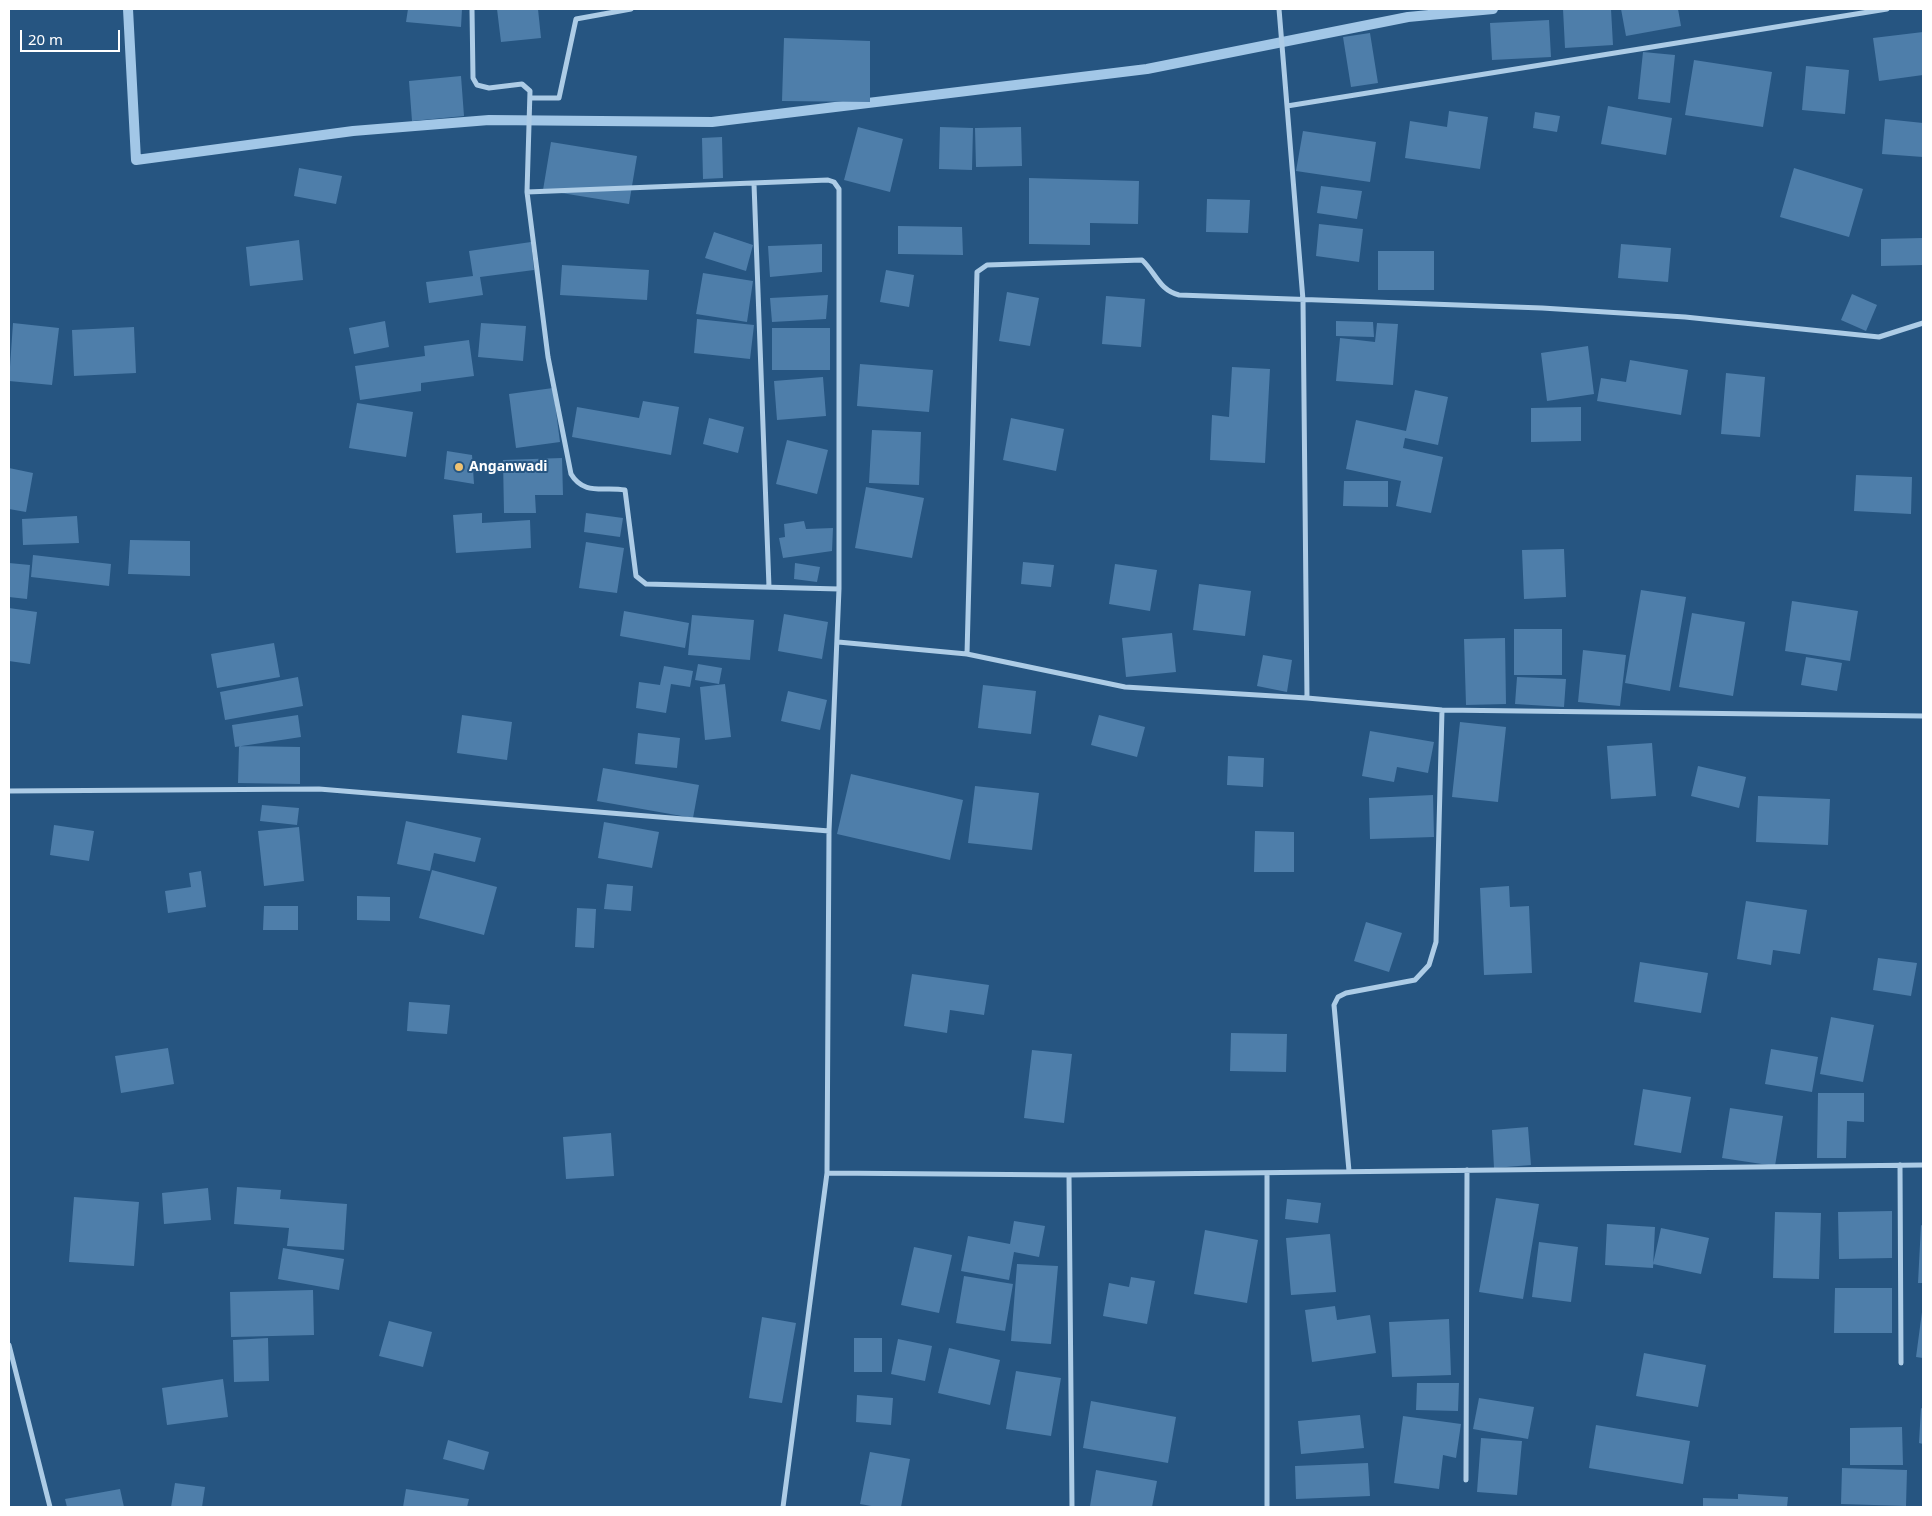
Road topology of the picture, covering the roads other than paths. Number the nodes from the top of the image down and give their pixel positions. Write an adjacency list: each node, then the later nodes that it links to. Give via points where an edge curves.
1 (472, 9): 5 (street, via 473,78 477,85 489,88 522,84 530,91)
2 (631, 9): 5 (street, via 576,19 558,98)
3 (1279, 9): 6 (street)
4 (1887, 9): 6 (street)
5 (530, 98): 8 (street)
6 (1287, 106): 9 (street)
7 (754, 184): 8 (street); 11 (street); 12 (street, via 828,180 839,189)
8 (527, 192): 11 (street, via 548,357 571,474 576,483 592,490 622,489 627,493 636,576 640,582)
9 (1303, 300): 10 (street, via 1542,308 1685,317 1879,337); 14 (street, via 1169,293 1142,260 1133,259 987,264 980,268 977,272); 15 (street)
10 (1923, 323)
11 (769, 587): 12 (street)
12 (839, 589): 13 (street)
13 (838, 642): 14 (street); 19 (street)
14 (967, 654): 15 (street, via 1125,687)
15 (1307, 698): 16 (street)
16 (1442, 710): 17 (street); 24 (street, via 1436,942 1429,965 1415,980 1346,992 1334,1005)
17 (1923, 716)
18 (9, 791): 19 (street, via 319,789)
19 (829, 831): 25 (street)
20 (1900, 1165): 21 (street); 22 (street); 28 (street)
21 (1923, 1165)
22 (1467, 1170): 24 (street); 29 (street)
23 (1267, 1172): 24 (street); 26 (street); 30 (street)
24 (1349, 1172)
25 (827, 1173): 26 (street); 32 (street)
26 (1068, 1175): 33 (street)
27 (9, 1345): 31 (street)
28 (1901, 1363)
29 (1466, 1480)
30 (1267, 1506)
31 (50, 1507)
32 (783, 1507)
33 (1072, 1507)

